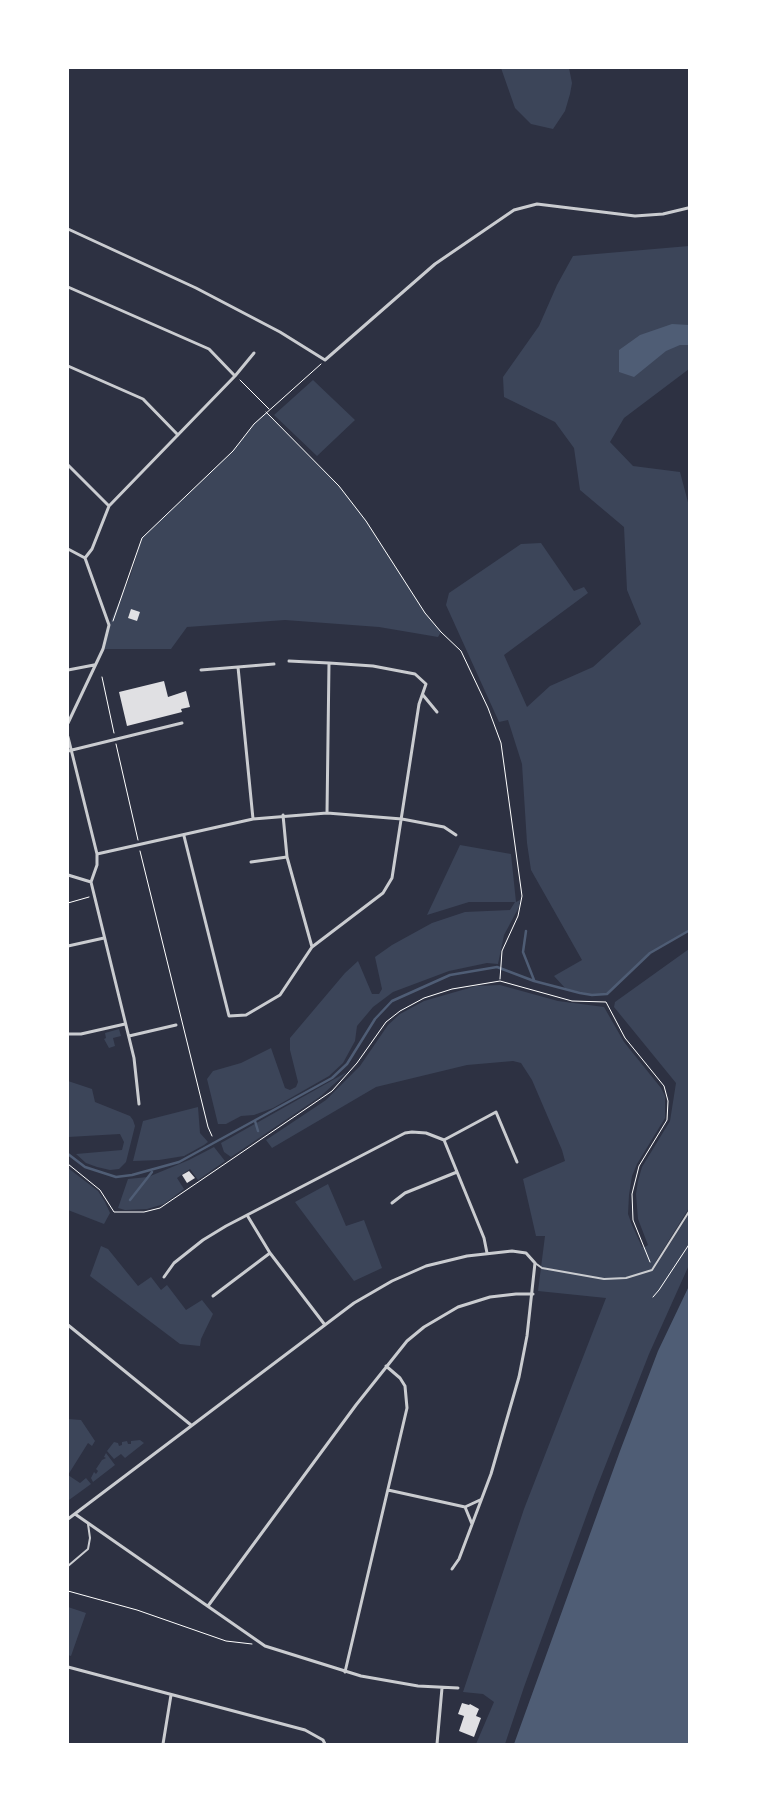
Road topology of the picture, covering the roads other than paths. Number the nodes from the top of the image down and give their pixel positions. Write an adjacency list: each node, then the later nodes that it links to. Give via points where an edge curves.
1 (688, 208): 2 (street, via 635,216 537,204 514,210 435,264 325,360 280,332 196,288)
2 (68, 229)
3 (68, 287): 6 (street, via 209,349)
4 (254, 353): 6 (street)
5 (68, 366): 7 (street, via 142,399)
6 (236, 376): 7 (street)
7 (178, 435): 9 (street)
8 (68, 465): 9 (street)
9 (109, 506): 11 (street, via 92,549)
10 (68, 550): 11 (street)
11 (85, 558): 14 (street, via 109,625)
12 (289, 661): 13 (street)
13 (329, 663): 19 (street, via 373,666 415,674 426,684); 25 (street)
14 (95, 664): 17 (street); 21 (street)
15 (274, 664): 16 (street)
16 (238, 667): 18 (street); 28 (street)
17 (68, 670)
18 (201, 670)
19 (423, 695): 20 (street); 27 (street)
20 (438, 712)
21 (68, 723)
22 (182, 723): 24 (street)
23 (68, 737): 24 (street)
24 (69, 751): 31 (street)
25 (327, 813): 26 (street); 27 (street)
26 (283, 815): 28 (street); 32 (street)
27 (402, 819): 29 (street, via 444,827); 38 (street, via 392,878 383,893)
28 (253, 820): 30 (street)
29 (456, 835)
30 (184, 836): 31 (street); 38 (street, via 229,1016 246,1015 280,995)
31 (97, 854): 35 (street)
32 (287, 857): 33 (street); 38 (street)
33 (251, 862)
34 (68, 875): 35 (street)
35 (91, 882): 36 (street)
36 (104, 938): 37 (street); 39 (street)
37 (68, 946)
38 (312, 947)
39 (125, 1024): 41 (street); 42 (street)
40 (176, 1026): 42 (street)
41 (68, 1034)
42 (129, 1036): 43 (street)
43 (139, 1104)
44 (444, 1140): 45 (street, via 496,1112); 46 (street); 49 (street, via 426,1133 405,1133)
45 (517, 1162)
46 (457, 1172): 47 (street, via 405,1193); 51 (street)
47 (392, 1203)
48 (690, 1210): 52 (lane, via 652,1270 626,1278 604,1280 542,1268)
49 (247, 1215): 50 (street); 53 (street, via 203,1240 174,1263)
50 (270, 1253): 55 (street); 57 (street)
51 (487, 1253): 52 (street, via 526,1253); 57 (street, via 426,1266 392,1281)
52 (535, 1263): 54 (street)
53 (164, 1277)
54 (533, 1294): 58 (street, via 490,1297 458,1307 424,1327); 61 (street, via 519,1377 505,1430)
55 (213, 1296)
56 (68, 1324): 59 (street)
57 (325, 1325): 59 (street)
58 (386, 1366): 60 (street, via 400,1378 407,1396); 69 (street)
59 (190, 1425): 63 (street)
60 (388, 1490): 62 (street); 71 (street)
61 (480, 1500): 62 (street); 66 (street)
62 (465, 1507): 66 (street)
63 (75, 1514): 64 (street); 65 (street)
64 (68, 1519)
65 (88, 1521): 67 (lane, via 88,1549); 69 (street)
66 (472, 1525): 68 (street)
67 (68, 1566)
68 (452, 1569)
69 (208, 1606): 71 (street, via 265,1646)
70 (68, 1666): 74 (street)
71 (345, 1672): 72 (street)
72 (442, 1688): 73 (street); 77 (street)
73 (458, 1688)
74 (171, 1695): 75 (street); 76 (street, via 305,1730)
75 (163, 1744)
76 (325, 1744)
77 (438, 1744)

